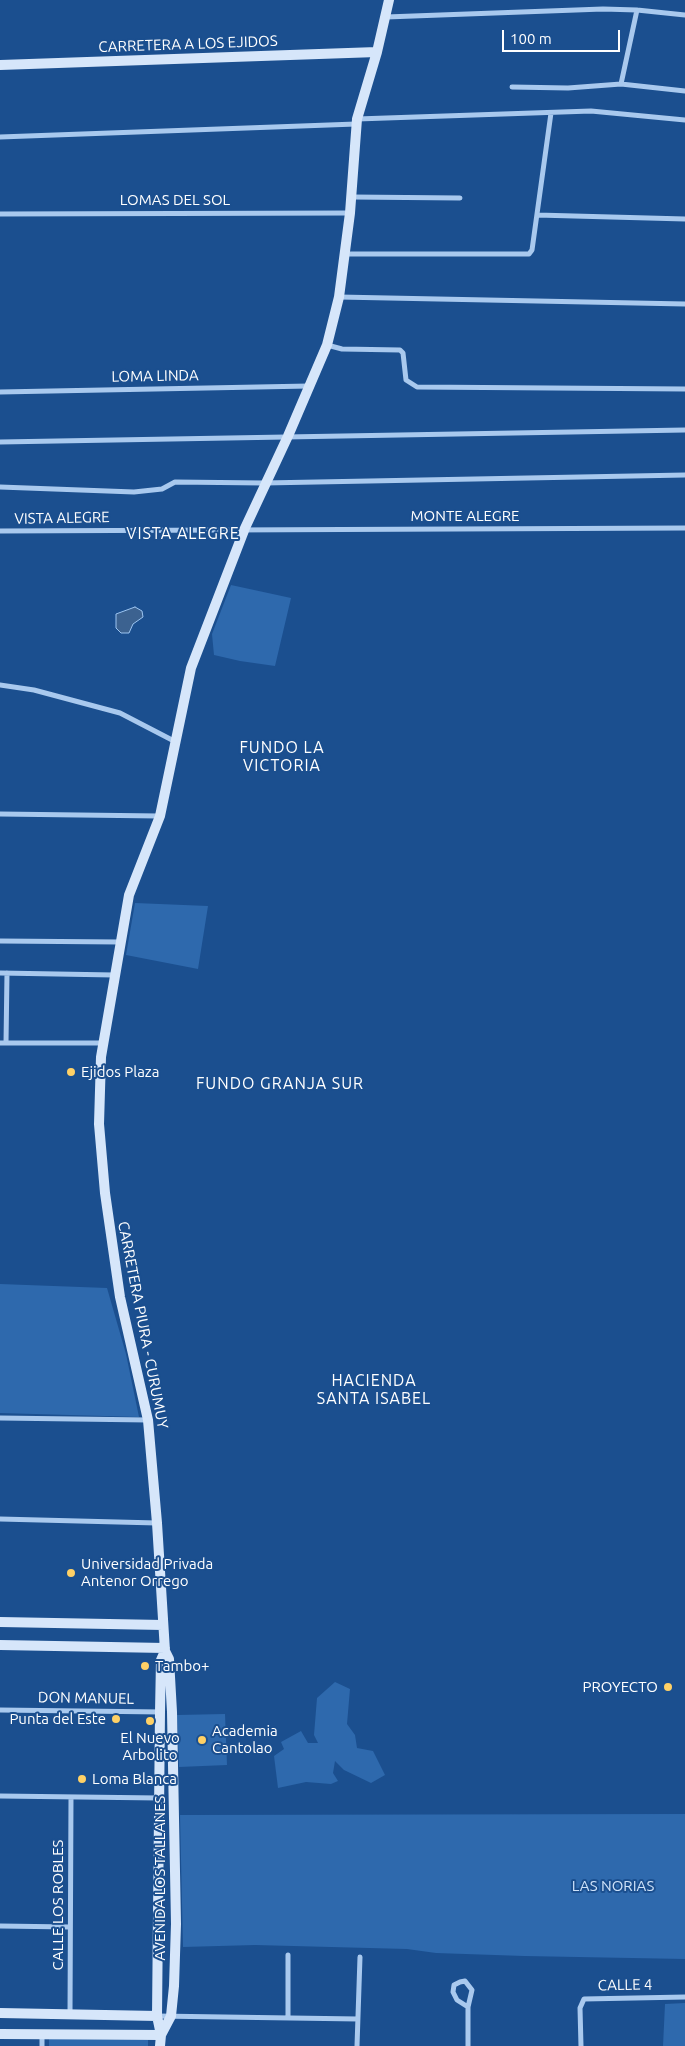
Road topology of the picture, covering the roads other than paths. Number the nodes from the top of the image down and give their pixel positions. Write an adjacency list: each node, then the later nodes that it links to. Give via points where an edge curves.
1 (388, 0): 4 (main road, CARRETERA PIURA - CURUMUY)
2 (637, 10): 3 (street); 4 (street); 7 (street)
3 (685, 15)
4 (386, 17): 5 (main road, CARRETERA PIURA - CURUMUY)
5 (376, 52): 6 (main road, CARRETERA A LOS EJIDOS); 12 (main road, CARRETERA PIURA - CURUMUY)
6 (0, 65)
7 (621, 84): 8 (street, via 568,88); 9 (street)
8 (512, 87)
9 (685, 91)
10 (551, 113): 11 (street, via 613,112); 12 (street); 18 (street)
11 (685, 120)
12 (357, 121): 13 (street); 14 (main road, CARRETERA PIURA - CURUMUY)
13 (0, 137)
14 (351, 196): 15 (street); 16 (main road, CARRETERA PIURA - CURUMUY)
15 (460, 198)
16 (350, 213): 17 (street, LOMAS DEL SOL); 20 (main road, CARRETERA PIURA - CURUMUY)
17 (0, 214)
18 (537, 215): 19 (street); 20 (street, via 532,250 525,255)
19 (685, 219)
20 (345, 254): 21 (main road, CARRETERA PIURA - CURUMUY)
21 (340, 297): 22 (street); 23 (main road, CARRETERA PIURA - CURUMUY)
22 (685, 304)
23 (327, 345): 24 (main road, CARRETERA PIURA - CURUMUY); 25 (street, via 342,349 400,350 403,352 406,380 421,387)
24 (310, 386): 26 (street, LOMA LINDA); 28 (main road, CARRETERA PIURA - CURUMUY)
25 (685, 389)
26 (0, 392)
27 (685, 430): 28 (street)
28 (288, 436): 29 (street); 31 (main road, CARRETERA PIURA - CURUMUY)
29 (0, 442)
30 (685, 475): 31 (street)
31 (264, 483): 32 (street, via 175,482 162,489 134,492); 33 (main road, CARRETERA PIURA - CURUMUY)
32 (0, 487)
33 (245, 528): 34 (street, MONTE ALEGRE); 35 (street, VISTA ALEGRE); 37 (main road, CARRETERA PIURA - CURUMUY, via 191,668)
34 (685, 528)
35 (0, 531)
36 (0, 685): 37 (street, via 34,690 120,713)
37 (174, 741): 39 (main road, CARRETERA PIURA - CURUMUY)
38 (0, 814): 39 (street)
39 (160, 816): 41 (main road, CARRETERA PIURA - CURUMUY, via 128,895)
40 (0, 941): 41 (street)
41 (120, 942): 44 (main road, CARRETERA PIURA - CURUMUY)
42 (0, 973): 43 (street)
43 (7, 973): 44 (street); 45 (street)
44 (114, 975): 46 (main road, CARRETERA PIURA - CURUMUY)
45 (3, 1043): 46 (street)
46 (103, 1043): 48 (main road, CARRETERA PIURA - CURUMUY, via 99,1124 105,1193 120,1297)
47 (0, 1418): 48 (street)
48 (148, 1420): 50 (main road, CARRETERA PIURA - CURUMUY)
49 (0, 1518): 50 (street)
50 (157, 1523): 52 (main road, CARRETERA PIURA - CURUMUY)
51 (0, 1622): 52 (main road)
52 (164, 1625): 54 (main road, CARRETERA PIURA - CURUMUY)
53 (0, 1645): 54 (main road)
54 (165, 1654): 56 (main road, AVENIDA LOS TALLANES); 57 (main road, AVENIDA LOS TALLANES)
55 (0, 1710): 56 (street, DON MANUEL)
56 (160, 1712): 57 (street, DON MANUEL); 60 (main road, AVENIDA LOS TALLANES)
57 (172, 1712): 70 (main road, AVENIDA LOS TALLANES, via 176,1924)
58 (0, 1796): 59 (street)
59 (71, 1797): 60 (street); 62 (street, CALLE LOS ROBLES)
60 (160, 1798): 69 (main road, AVENIDA LOS TALLANES)
61 (0, 1926): 62 (street)
62 (70, 1927): 67 (street, CALLE LOS ROBLES)
63 (288, 1955): 71 (street)
64 (360, 1958): 72 (street)
65 (685, 1997): 80 (street, CALLE 4, via 584,1999 580,2008)
66 (468, 2007): 66 (street, via 472,1990 465,1982 460,1982 454,1985 453,1992 457,2000); 79 (street)
67 (70, 2013): 68 (main road); 69 (main road)
68 (0, 2014)
69 (157, 2016): 70 (street); 75 (main road, AVENIDA LOS TALLANES)
70 (171, 2016): 71 (street); 75 (main road, AVENIDA LOS TALLANES)
71 (288, 2018): 72 (street)
72 (358, 2019): 78 (street)
73 (0, 2034): 74 (main road)
74 (42, 2034): 75 (main road); 76 (street)
75 (161, 2035): 77 (main road, AVENIDA LOS TALLANES)
76 (42, 2046)
77 (160, 2046)
78 (357, 2046)
79 (468, 2046)
80 (581, 2046)

